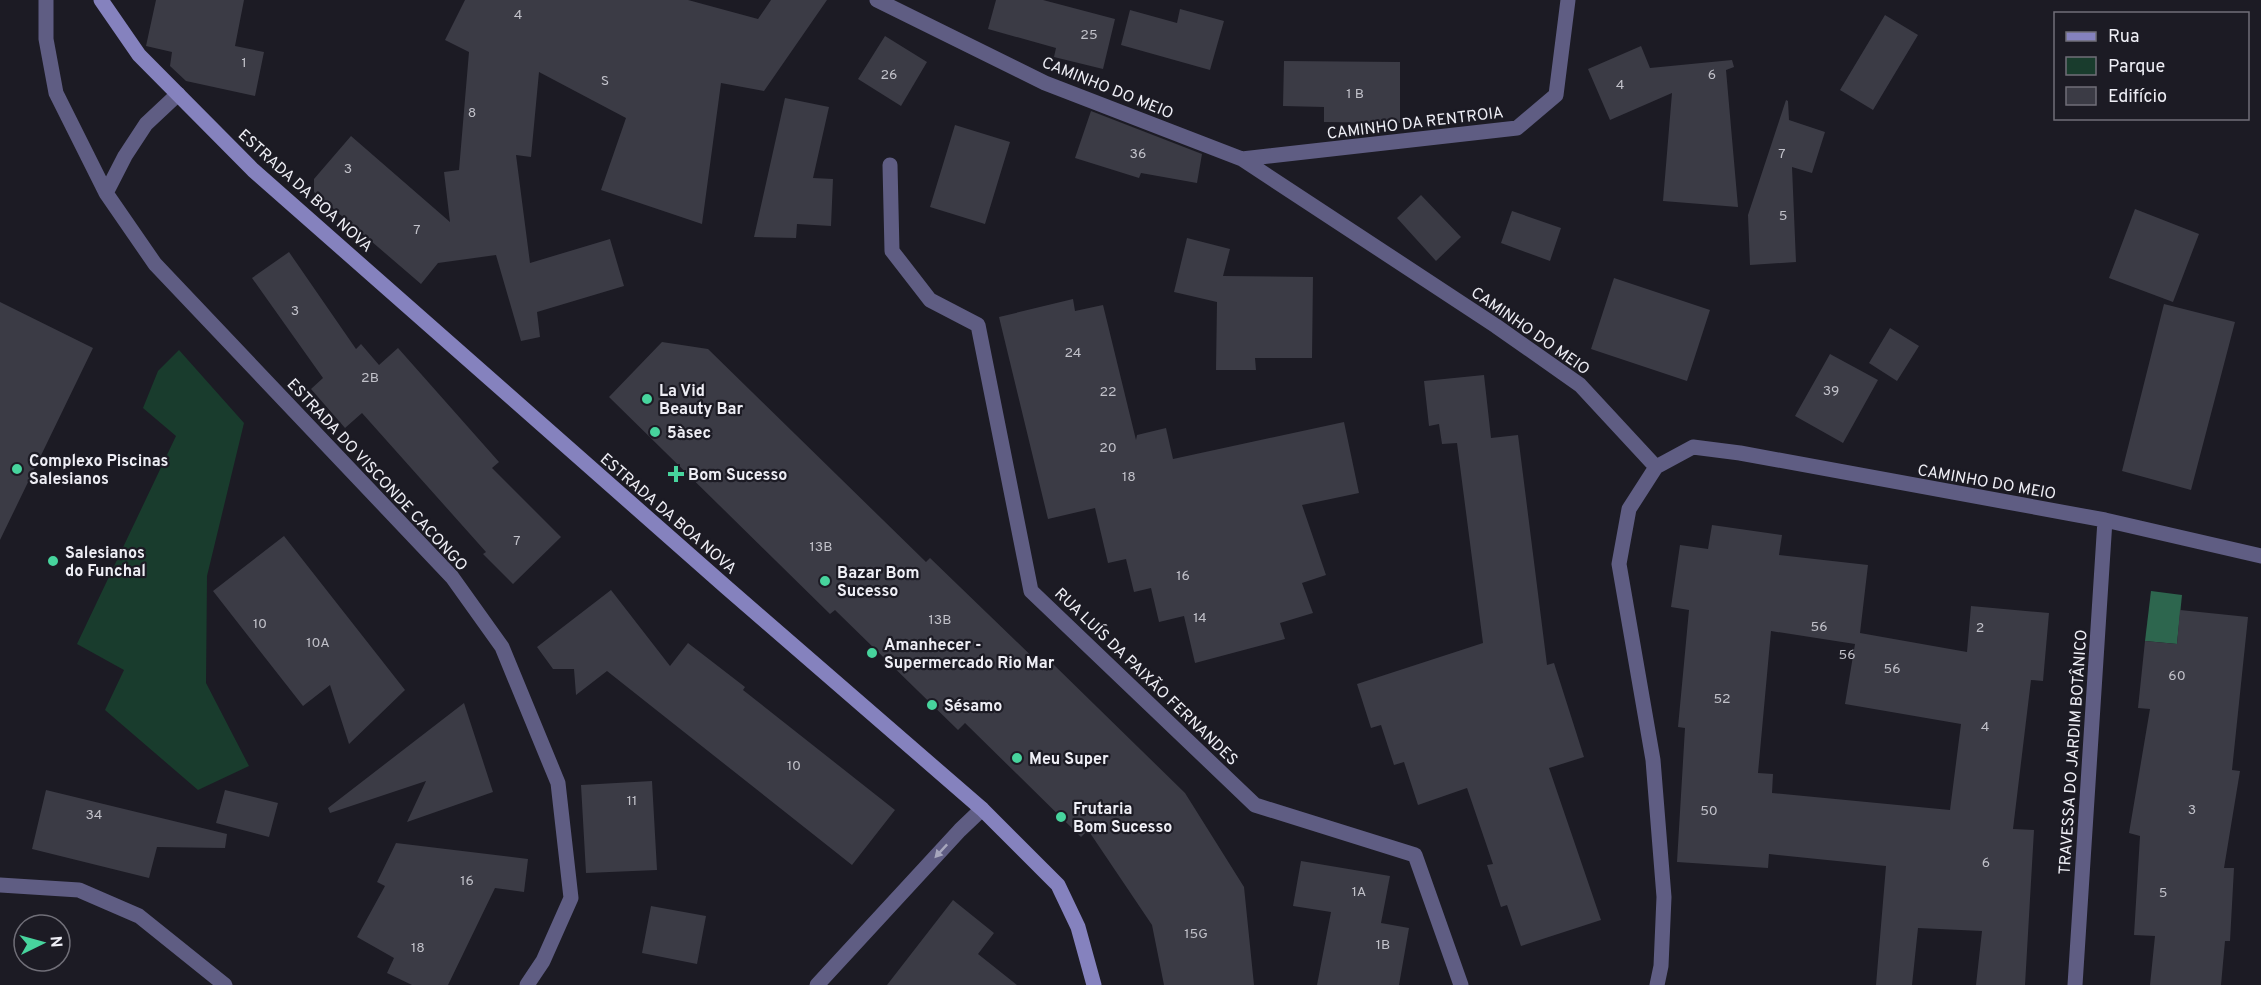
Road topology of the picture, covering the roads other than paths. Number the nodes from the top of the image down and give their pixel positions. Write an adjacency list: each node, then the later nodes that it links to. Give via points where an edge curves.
1 (46, 0): 8 (street, ESTRADA DO VISCONDE CACONGO, via 46,39 56,93)
2 (101, 0): 5 (main road, ESTRADA DA BOA NOVA, via 139,56)
3 (877, 0): 6 (street, CAMINHO DO MEIO, via 1045,83)
4 (1568, 0): 6 (street, CAMINHO DA RENTROIA, via 1556,96 1517,128)
5 (178, 94): 8 (street, via 146,124); 12 (main road, ESTRADA DA BOA NOVA, via 253,170)
6 (1242, 159): 9 (street, CAMINHO DO MEIO, via 1580,385)
7 (890, 165): 18 (street, RUA LUÍS DA PAIXÃO FERNANDES, via 892,251 930,300 978,325 1031,591 1255,805 1415,855)
8 (106, 193): 15 (street, ESTRADA DO VISCONDE CACONGO, via 154,264 452,577 502,647 558,783 571,898 543,961)
9 (1656, 467): 10 (street, CAMINHO DO MEIO, via 1693,447); 19 (street, via 1629,509 1619,564 1653,760 1664,897)
10 (2105, 520): 11 (street, CAMINHO DO MEIO); 20 (street, TRAVESSA DO JARDIM BOTÂNICO)
11 (2261, 556)
12 (982, 809): 16 (street, one-way to 16); 17 (main road, ESTRADA DA BOA NOVA, via 1058,885 1078,927)
13 (0, 885): 14 (street, via 79,890 139,916)
14 (225, 985)
15 (527, 985)
16 (817, 985)
17 (1094, 985)
18 (1461, 985)
19 (1657, 985)
20 (2075, 985)

